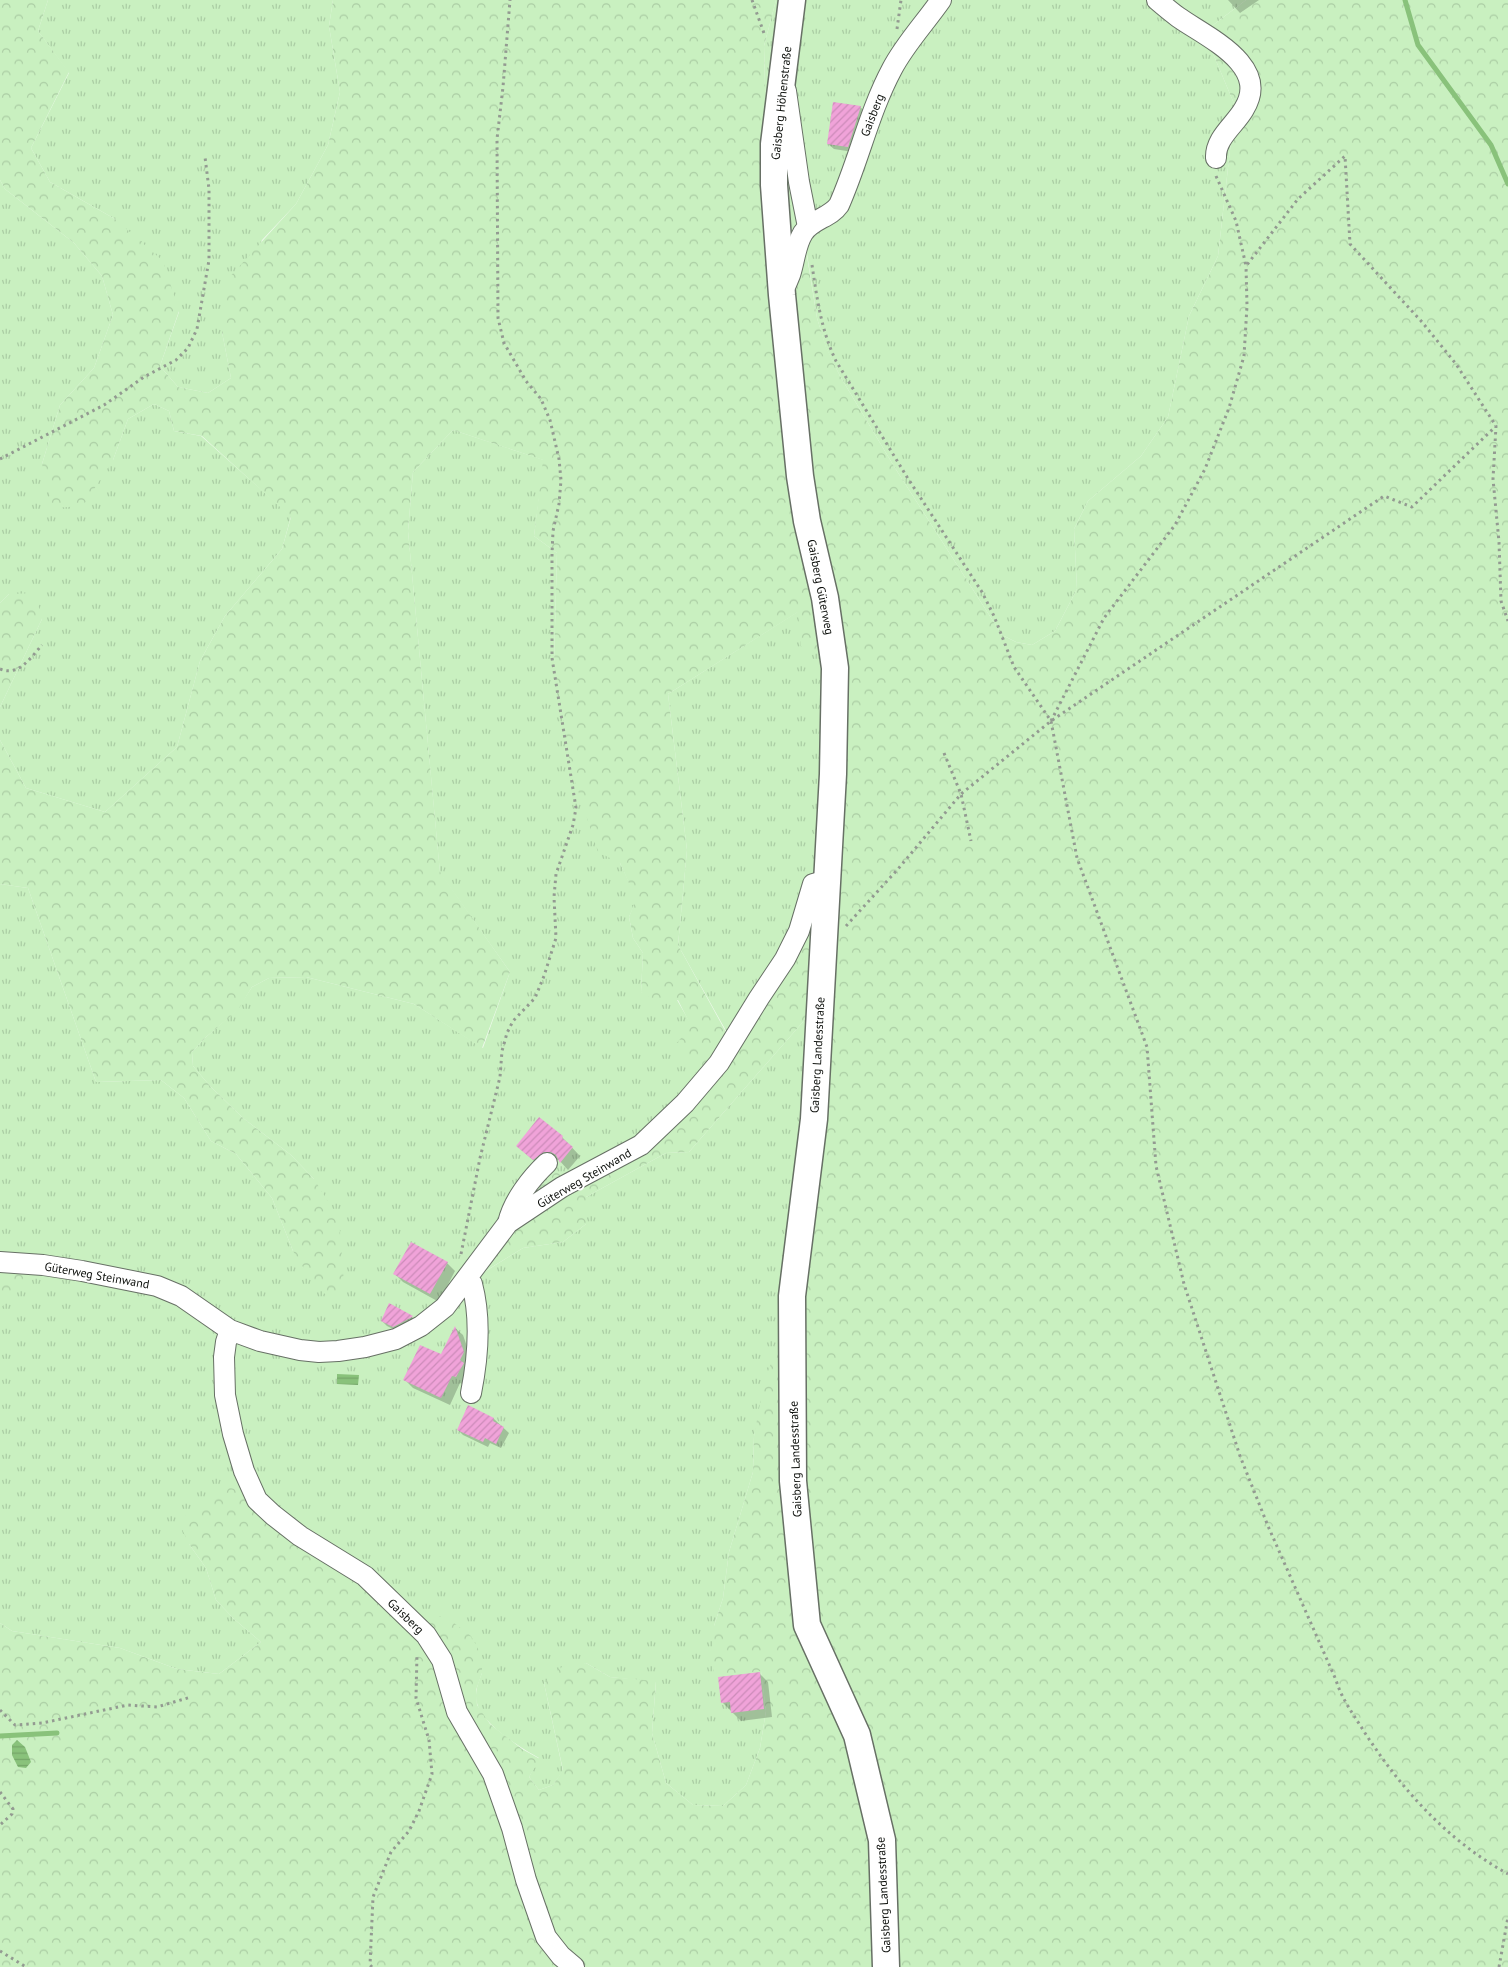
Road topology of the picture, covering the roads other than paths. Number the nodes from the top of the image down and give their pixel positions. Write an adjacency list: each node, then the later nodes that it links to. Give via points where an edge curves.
1 (792, 0): 4 (main road, Gaisberg Höhenstraße)
2 (941, 0): 6 (street, Gaisberg, via 893,66 872,111 839,205 831,214)
3 (1157, 0): 5 (street, via 1178,18 1228,50 1246,71 1251,93 1246,107 1220,140)
4 (783, 72): 6 (street); 7 (main road, Gaisberg Höhenstraße, via 774,144)
5 (1216, 158)
6 (808, 227): 7 (street, via 798,246 790,280)
7 (782, 293): 8 (main road, Gaisberg Güterweg, via 800,476 807,521 826,598 835,668)
8 (827, 880): 9 (main road, Gaisberg Güterweg); 11 (street, Güterweg Steinwand, via 813,884 799,932 785,959 719,1063 686,1103 641,1145 562,1187)
9 (823, 944): 17 (main road, Gaisberg Landesstraße, via 814,1119 792,1296 793,1480 807,1625 857,1735 882,1840)
10 (547, 1163): 11 (street, via 535,1175)
11 (508, 1223): 13 (street, Güterweg Steinwand)
12 (0, 1262): 14 (street, Güterweg Steinwand, via 82,1271 157,1286 181,1296)
13 (466, 1279): 14 (street, Güterweg Steinwand, via 445,1307 421,1326 396,1339 365,1347 319,1352 300,1350); 15 (street, via 472,1284 476,1313 476,1369)
14 (230, 1330): 16 (street, Gaisberg, via 224,1357 225,1395 244,1472 257,1500 300,1536 365,1576 426,1635 442,1660 457,1712 493,1774 546,1938)
15 (471, 1392)
16 (574, 1967)
17 (886, 1967)

